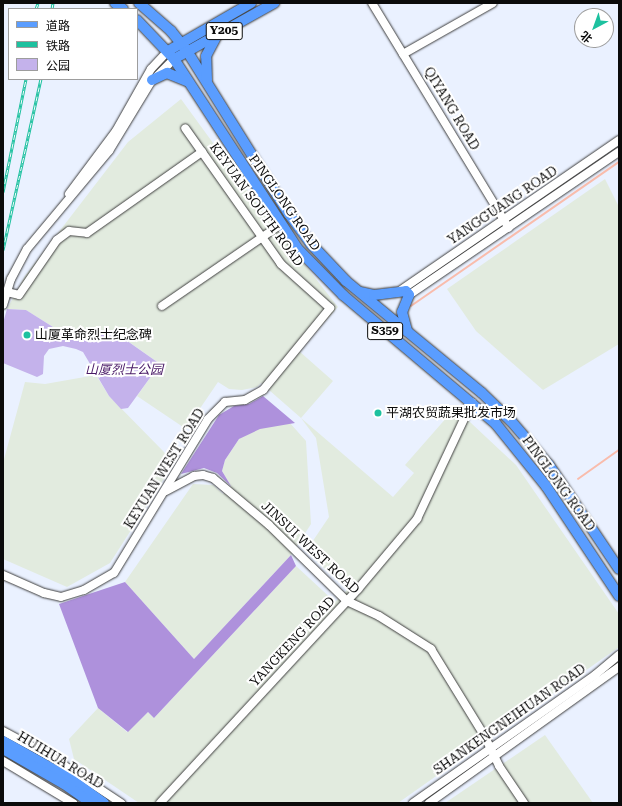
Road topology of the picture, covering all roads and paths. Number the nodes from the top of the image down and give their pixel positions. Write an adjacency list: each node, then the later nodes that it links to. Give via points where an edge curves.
1 (139, 3): 8 (main road, PINGLONG ROAD / S359)
2 (251, 3): 8 (main road, Y205)
3 (274, 3): 7 (main road, Y205)
4 (372, 3): 10 (street, QIYANG ROAD)
5 (493, 3): 10 (street)
6 (138, 21): 11 (main road, PINGLONG ROAD / S359)
7 (221, 32): 9 (main road, Y205); 14 (main road, via 210,45 206,56)
8 (181, 42): 9 (main road, PINGLONG ROAD / S359); 11 (main road, Y205)
9 (187, 51): 11 (main road, Y205); 14 (main road, PINGLONG ROAD / S359)
10 (403, 54): 20 (street, QIYANG ROAD)
11 (171, 55): 12 (street); 13 (main road, PINGLONG ROAD / S359); 19 (street, via 151,69 119,126 73,185)
12 (152, 80): 13 (main road, via 167,73 179,76); 19 (street, via 116,142)
13 (191, 85): 21 (main road, PINGLONG ROAD / S359)
14 (210, 87): 24 (main road, PINGLONG ROAD / S359, via 301,231 322,257)
15 (185, 128): 17 (street, KEYUAN SOUTH ROAD)
16 (619, 140): 20 (street, YANGGUANG ROAD)
17 (202, 152): 23 (street, KEYUAN SOUTH ROAD); 25 (street, via 87,233 69,231 56,240 19,295)
18 (619, 152): 22 (street, YANGGUANG ROAD)
19 (66, 200): 25 (street, via 27,249)
20 (504, 221): 22 (street, QIYANG ROAD); 26 (street, YANGGUANG ROAD)
21 (280, 225): 23 (street); 31 (main road, PINGLONG ROAD / S359, via 323,277)
22 (509, 228): 26 (street, YANGGUANG ROAD)
23 (262, 237): 28 (street); 29 (street, KEYUAN SOUTH ROAD, via 281,264)
24 (356, 289): 26 (main road, via 374,295); 30 (main road, PINGLONG ROAD / S359)
25 (7, 292): 27 (street)
26 (405, 293): 30 (main road, via 402,312 404,324)
27 (3, 305)
28 (162, 306)
29 (330, 308): 32 (street, KEYUAN WEST ROAD, via 263,390 245,400 225,402 217,408)
30 (410, 335): 33 (main road, PINGLONG ROAD / S359, via 482,393 529,440 565,487)
31 (472, 402): 35 (main road, PINGLONG ROAD / S359, via 496,424 530,464); 36 (street, YANGKENG ROAD, via 417,519)
32 (164, 492): 34 (street, KEYUAN WEST ROAD, via 114,573 84,590 60,597 53,596); 36 (street, JINSUI WEST ROAD, via 194,476 203,474 213,478 269,525)
33 (619, 569)
34 (3, 575)
35 (619, 596)
36 (347, 601): 41 (street, JINSUI WEST ROAD, via 379,616 431,649); 50 (street, YANGKENG ROAD)
37 (619, 655): 41 (street, SHANKENGNEIHUAN ROAD, via 595,675)
38 (619, 667): 43 (street, SHANKENGNEIHUAN ROAD)
39 (3, 731): 49 (street, via 53,758)
40 (3, 741): 45 (main road, HUIHUA ROAD)
41 (490, 749): 43 (street, JINSUI WEST ROAD); 51 (street, SHANKENGNEIHUAN ROAD)
42 (3, 750): 45 (main road, HUIHUA ROAD)
43 (494, 757): 52 (street, SHANKENGNEIHUAN ROAD); 53 (street, JINSUI WEST ROAD)
44 (3, 762): 46 (street)
45 (36, 763): 47 (main road, HUIHUA ROAD); 48 (main road, HUIHUA ROAD)
46 (73, 803)
47 (91, 803)
48 (104, 803)
49 (121, 803)
50 (160, 803)
51 (413, 803)
52 (429, 803)
53 (524, 803)

